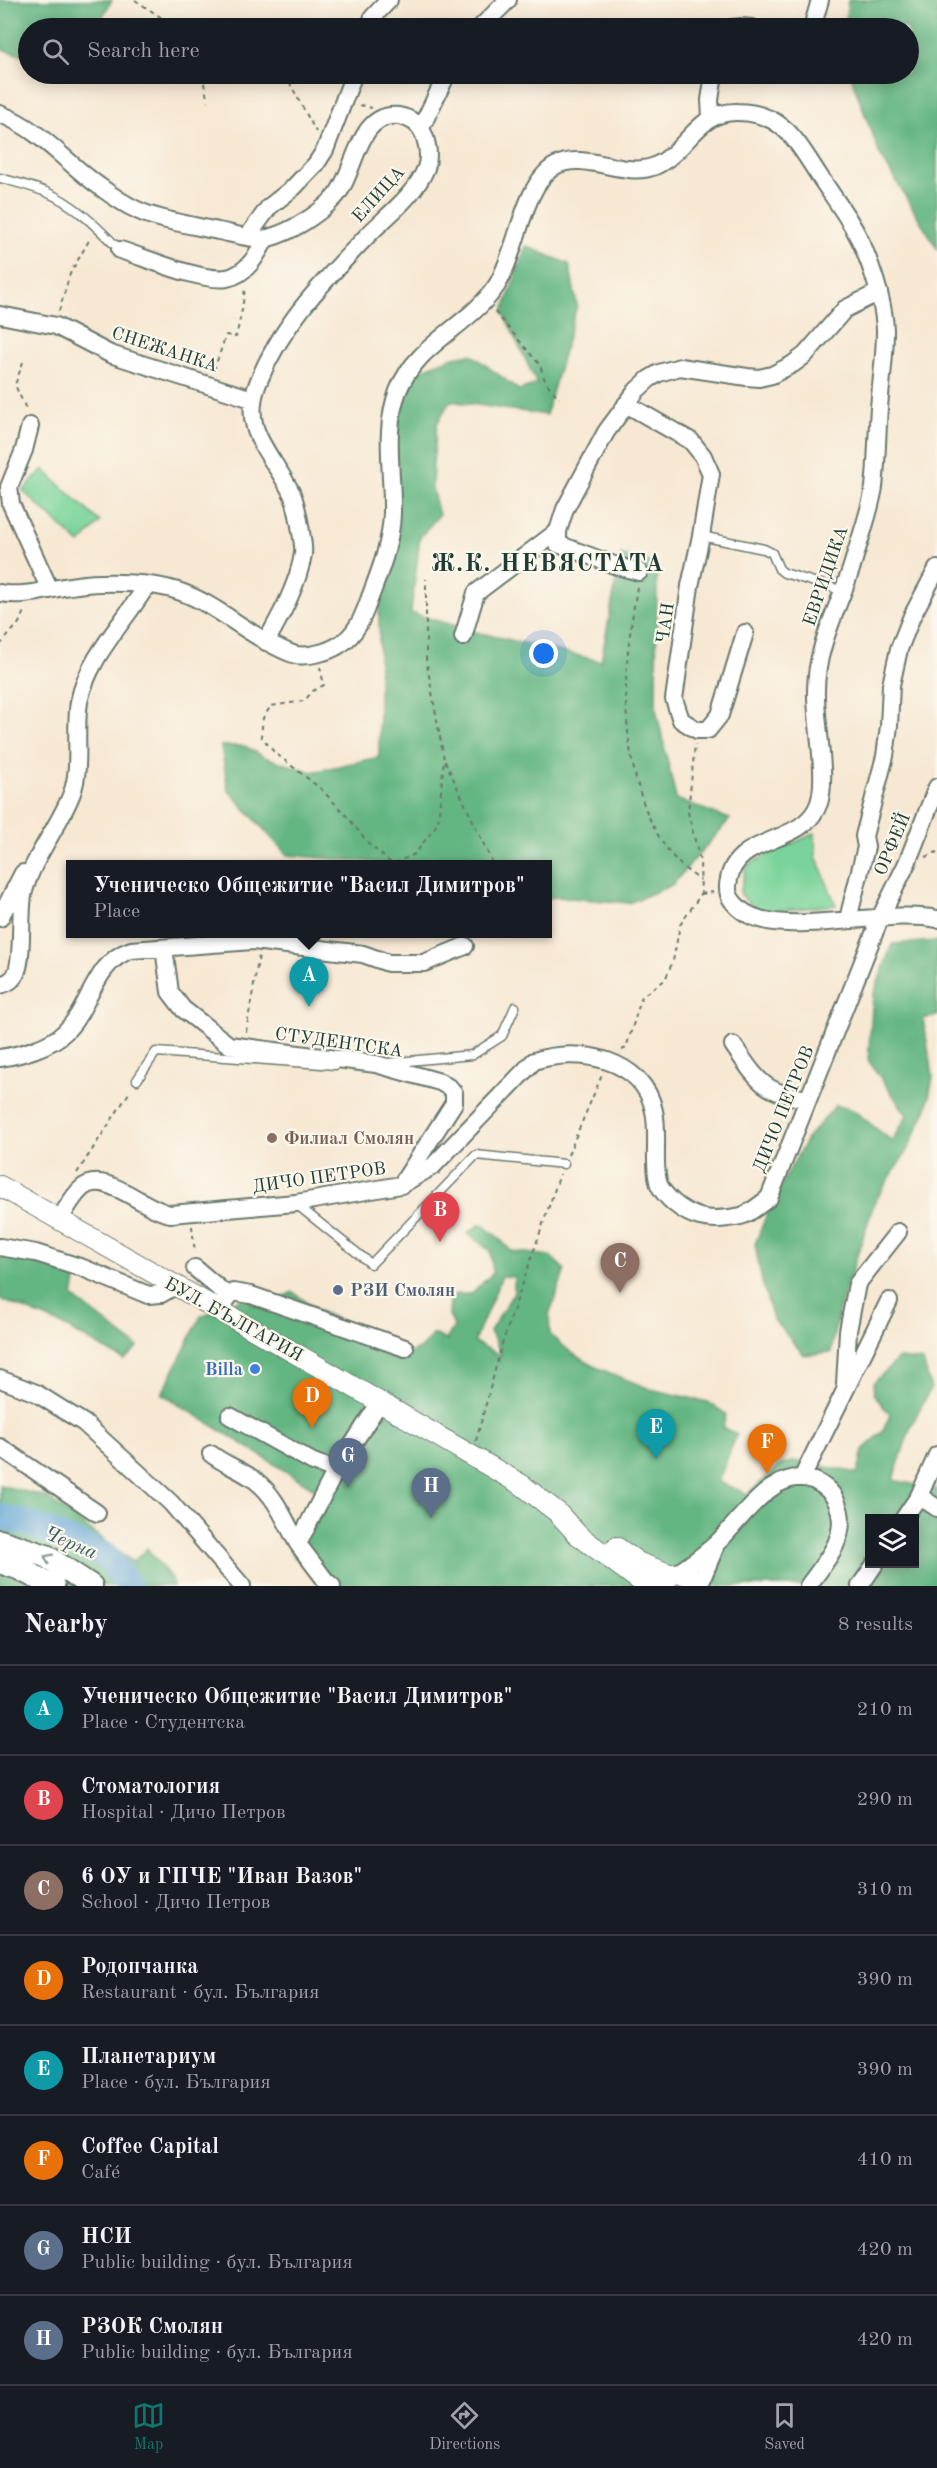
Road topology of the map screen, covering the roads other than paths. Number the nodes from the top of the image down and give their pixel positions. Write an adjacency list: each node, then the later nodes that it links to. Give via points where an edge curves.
1 (389, 0): 4 (street)
2 (508, 0): 5 (street)
3 (820, 0): 6 (street)
4 (374, 18)
5 (490, 18)
6 (815, 18)
7 (350, 84): 14 (street, via 325,150 293,188 268,207)
8 (442, 84): 12 (street)
9 (712, 84): 11 (street)
10 (0, 114): 14 (street, via 43,138 99,186 139,211)
11 (711, 117): 17 (street, ЕВРИДИКА, via 727,112 752,112 775,120 796,140 864,247); 32 (street, via 654,166 636,169 578,162 558,164 538,181 496,287 418,358 400,384 390,417 392,518 387,550 362,622 342,645 317,654 294,655)
12 (421, 128): 15 (street, ЕЛИЦА, via 408,118 394,115 381,119 366,131 337,196 307,219); 19 (street, ЕЛИЦА, via 429,147 426,168 412,190 310,296 264,367)
13 (0, 178): 16 (lane, via 46,192 77,210)
14 (248, 236): 15 (street)
15 (265, 240): 16 (street, via 256,259 228,278 205,277)
16 (120, 250)
17 (879, 292): 20 (street, via 845,309 804,355 781,371 759,378 695,368 669,369 650,379); 28 (street, ЕВРИДИКА, via 885,326 874,489)
18 (0, 315): 19 (street, СНЕЖАНКА, via 56,326 111,354)
19 (252, 399): 32 (street, ЕЛИЦА, via 252,419 258,438 299,515 303,552 283,611)
20 (626, 404): 22 (street, via 587,467); 23 (street, ЧАН, via 691,441 703,456 711,474)
21 (30, 426): 27 (street, via 9,487 11,504)
22 (558, 531): 25 (street, via 558,544); 31 (street, via 476,593)
23 (701, 536): 28 (lane, via 764,549 772,553 778,569 784,573); 30 (street, ЧАН, via 674,699 681,720 697,730 708,730 720,715)
24 (937, 568): 37 (street, via 899,649 891,685 885,756)
25 (639, 572)
26 (147, 585): 27 (street, via 81,584); 32 (street, via 177,590 211,606); 34 (street, via 101,650 87,677 80,701 72,792)
27 (50, 590): 29 (street, via 31,595)
28 (844, 591): 37 (street, ЕВРИДИКА, via 826,630 818,660 819,803 806,823 750,849 731,867 727,890 734,904 748,915 769,922)
29 (0, 593)
30 (745, 633)
31 (463, 637)
32 (266, 642)
33 (937, 787): 35 (street, ОРФЕЙ)
34 (37, 856): 36 (street, via 21,876); 41 (street, via 23,893 21,963 14,979)
35 (881, 916): 37 (street, ЕВРИДИКА); 38 (street); 47 (street, ДИЧО ПЕТРОВ)
36 (0, 918)
37 (848, 919)
38 (937, 919)
39 (465, 946): 40 (street, via 424,963 388,963 363,954 261,942)
40 (164, 948): 44 (street, via 119,954 102,971 86,1005 64,1034 26,1054); 45 (street, СТУДЕНТСКА, via 170,992 183,1009 229,1045)
41 (0, 986)
42 (515, 1007): 45 (lane, via 502,1036 472,1054)
43 (733, 1045): 47 (street, via 767,1088)
44 (0, 1058)
45 (376, 1064): 46 (lane, via 322,1066 156,1052); 49 (street, СТУДЕНТСКА, via 440,1082 454,1093 454,1103)
46 (137, 1080)
47 (808, 1099): 49 (street, ДИЧО ПЕТРОВ, via 769,1198 745,1215 711,1221 686,1214 670,1200 658,1182 654,1111 645,1085 608,1062 577,1054 534,1061 433,1166)
48 (564, 1164): 51 (lane, via 476,1155 371,1264)
49 (401, 1185): 51 (street, ДИЧО ПЕТРОВ)
50 (0, 1186): 52 (street, БУЛ. БЪЛГАРИЯ)
51 (296, 1203): 52 (street, ДИЧО ПЕТРОВ, via 171,1214 156,1211 115,1186 101,1183 85,1185)
52 (59, 1220): 56 (street, БУЛ. БЪЛГАРИЯ)
53 (898, 1232): 61 (street, via 857,1284 848,1331)
54 (0, 1247): 56 (street, via 36,1253 83,1268 148,1295 161,1294)
55 (195, 1268): 58 (street)
56 (175, 1286): 58 (street, БУЛ. БЪЛГАРИЯ)
57 (889, 1301): 61 (street)
58 (223, 1303): 59 (street, via 233,1292 251,1295); 62 (street, БУЛ. БЪЛГАРИЯ)
59 (405, 1348)
60 (0, 1379): 82 (street, via 36,1393 84,1423 171,1503)
61 (845, 1391): 68 (street)
62 (380, 1402): 67 (street); 71 (street, БУЛ. БЪЛГАРИЯ, via 536,1494)
63 (230, 1416): 67 (street, via 313,1462)
64 (0, 1447): 72 (street)
65 (211, 1454): 76 (street, via 257,1481 272,1497)
66 (937, 1455): 69 (street)
67 (336, 1470): 76 (street)
68 (802, 1478): 75 (street, via 789,1478 773,1486); 86 (street, via 830,1491 841,1520 834,1549)
69 (919, 1496): 70 (street); 73 (street)
70 (937, 1508)
71 (557, 1512): 79 (street, БУЛ. БЪЛГАРИЯ); 84 (street, БУЛ. БЪЛГАРИЯ, via 578,1536)
72 (97, 1513)
73 (907, 1514)
74 (0, 1541): 81 (main road, one-way to 74, via 46,1557)
75 (718, 1542): 79 (street); 85 (street)
76 (298, 1544): 83 (street)
77 (0, 1562): 80 (main road)
78 (872, 1568): 87 (street)
79 (670, 1578): 85 (street, БУЛ. БЪЛГАРИЯ, via 687,1575)
80 (53, 1586)
81 (92, 1586)
82 (242, 1586)
83 (332, 1586)
84 (647, 1586)
85 (698, 1586)
86 (808, 1586)
87 (860, 1586)

